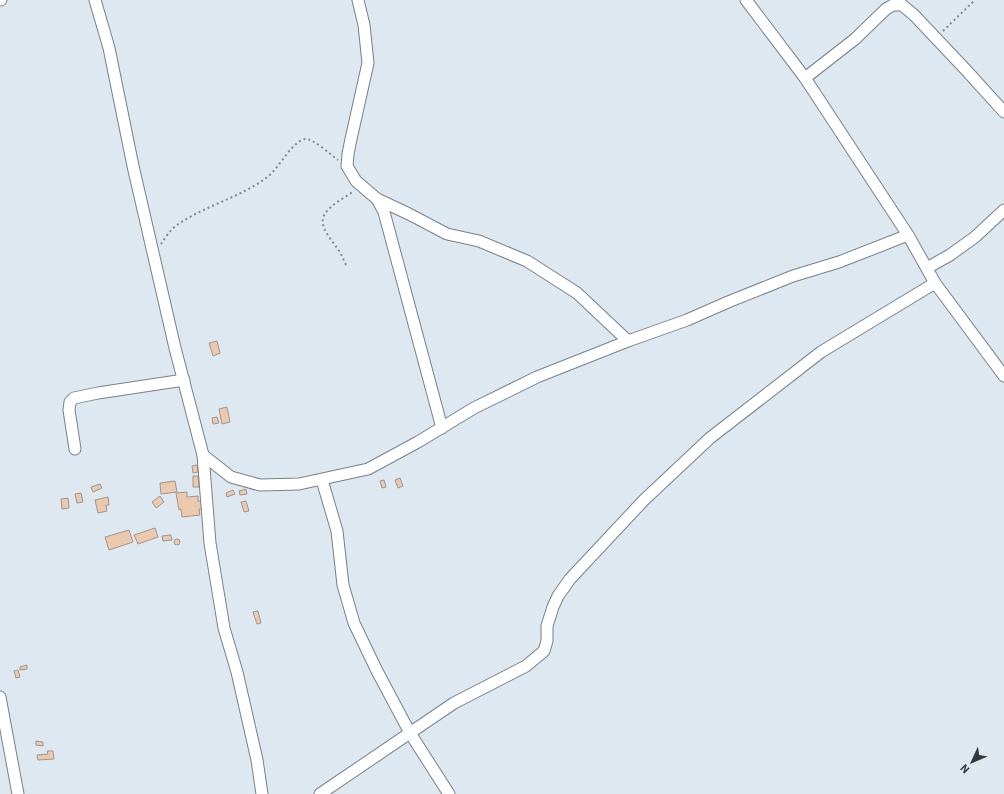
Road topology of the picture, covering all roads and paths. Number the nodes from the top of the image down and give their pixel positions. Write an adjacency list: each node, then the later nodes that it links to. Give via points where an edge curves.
1 (95, 0): 13 (street, via 109,48)
2 (358, 0): 8 (street, via 364,25 368,63)
3 (746, 0): 6 (street)
4 (975, 0): 5 (path)
5 (936, 38): 6 (street, via 902,5 893,5); 7 (street)
6 (805, 78): 12 (street)
7 (1004, 112)
8 (347, 166): 9 (street); 13 (path, via 311,140 304,139 295,144 278,167 260,183 176,226)
9 (360, 186): 10 (street); 14 (path, via 330,208 323,217 326,233)
10 (377, 199): 17 (street, via 447,234 479,241 527,261 577,293); 20 (street, via 384,212)
11 (1004, 210): 15 (street, via 975,237)
12 (908, 235): 15 (street); 17 (street, via 839,262 793,276 688,320)
13 (154, 253): 19 (street)
14 (346, 265)
15 (927, 268): 16 (street)
16 (936, 283): 18 (street); 25 (street, via 821,352 710,438 644,500 570,579 558,596 547,626 544,651 526,666 454,703)
17 (628, 341): 20 (street, via 536,377 474,408)
18 (1004, 376)
19 (184, 380): 21 (street, via 98,392 74,398 70,402 69,410); 22 (street)
20 (442, 428): 23 (street, via 368,469)
21 (75, 449)
22 (203, 455): 23 (street, via 231,477 260,485 299,484); 27 (street, via 210,543 220,608 256,752)
23 (322, 480): 25 (street, via 337,530 343,585 354,623)
24 (0, 697): 26 (street)
25 (410, 733): 28 (street); 29 (street)
26 (18, 794)
27 (262, 794)
28 (320, 794)
29 (449, 794)

